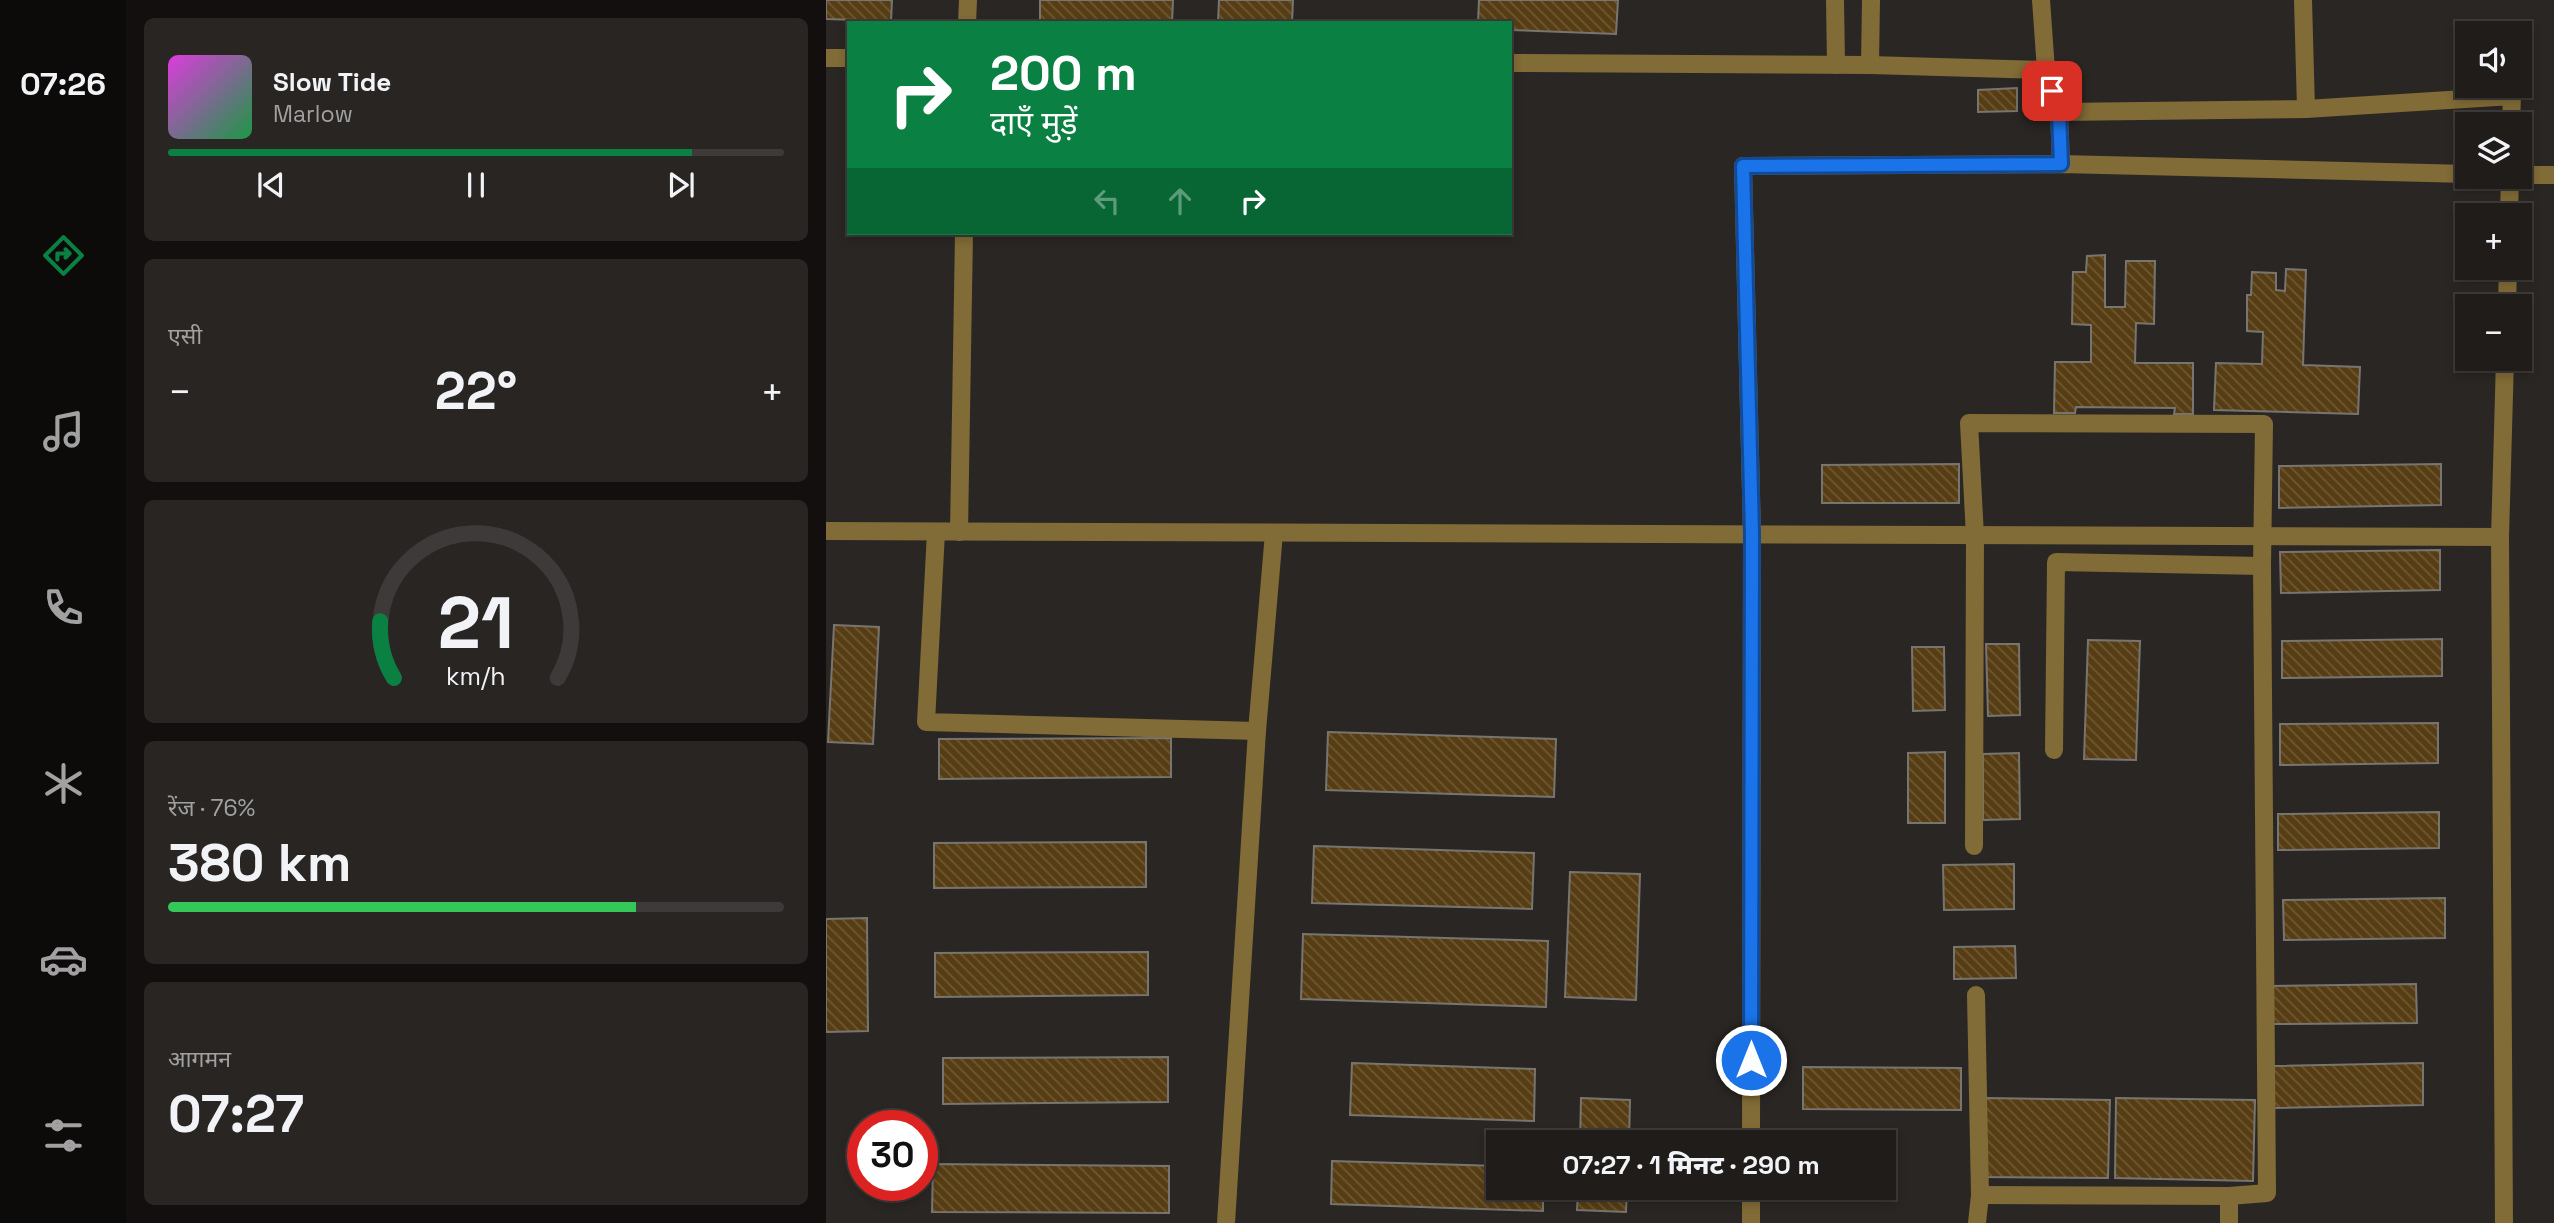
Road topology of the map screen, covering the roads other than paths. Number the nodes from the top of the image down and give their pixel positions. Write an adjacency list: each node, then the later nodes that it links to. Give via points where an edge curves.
1 (968, 0): 6 (street)
2 (1835, 0): 10 (street)
3 (1871, 0): 11 (street)
4 (2041, 0): 12 (street)
5 (2303, 0): 13 (street)
6 (967, 21)
7 (826, 58): 8 (street)
8 (847, 58)
9 (1512, 63): 10 (street)
10 (1836, 65): 11 (street)
11 (1870, 65): 12 (street)
12 (2046, 70): 14 (street)
13 (2306, 109): 14 (street); 15 (street, via 2512,96)
14 (2059, 112): 16 (street)
15 (2511, 112)
16 (2061, 164): 17 (street); 26 (street, via 1743,166)
17 (2455, 174)
18 (2532, 175): 19 (street)
19 (2554, 175)
20 (964, 235): 23 (street)
21 (2505, 371): 29 (street)
22 (826, 531): 24 (street)
23 (959, 531): 24 (street); 25 (street)
24 (936, 532): 31 (street, via 926,722)
25 (1274, 533): 26 (street); 31 (street)
26 (1752, 534): 27 (street); 35 (street)
27 (1975, 536): 28 (street); 28 (street, via 1969,423 2264,424); 33 (street)
28 (2262, 536): 29 (street); 30 (street)
29 (2501, 537): 43 (street)
30 (2262, 566): 32 (street, via 2056,562); 37 (street, via 2267,1193)
31 (1257, 731): 39 (street)
32 (2054, 750)
33 (1974, 846)
34 (1976, 995): 36 (street)
35 (1751, 1130)
36 (1980, 1195): 37 (street); 41 (street)
37 (2229, 1196): 42 (street)
38 (1751, 1200): 40 (street)
39 (1226, 1223)
40 (1751, 1223)
41 (1977, 1223)
42 (2229, 1223)
43 (2504, 1223)

